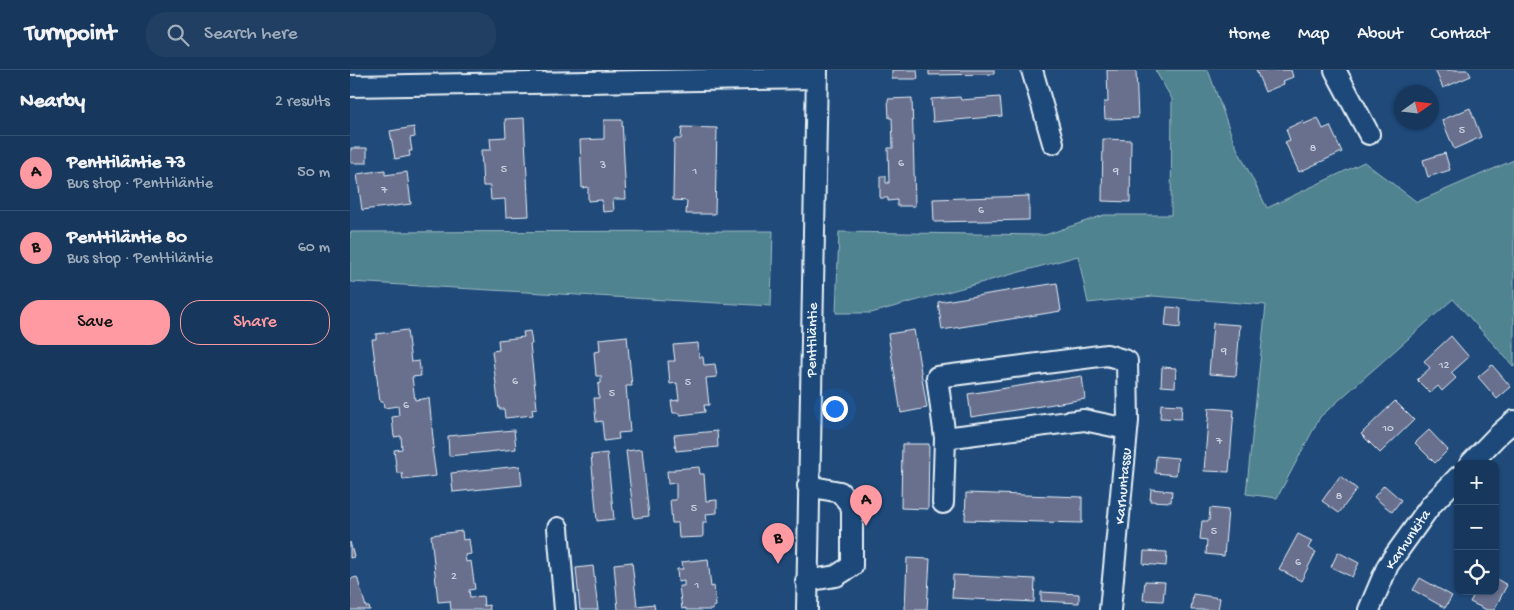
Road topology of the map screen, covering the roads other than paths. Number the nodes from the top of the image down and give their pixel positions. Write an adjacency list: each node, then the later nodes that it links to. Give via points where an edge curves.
1 (1032, 70): 7 (street)
2 (1334, 70): 6 (street)
3 (817, 74): 4 (street); 13 (street, Penttiläntie)
4 (595, 76): 5 (street)
5 (350, 86)
6 (1369, 134)
7 (1053, 143)
8 (1514, 421): 11 (street)
9 (1127, 429): 10 (street, via 1084,420); 10 (street, Karhuntassu, via 1127,361 1107,355 937,377); 19 (street, Karhuntassu)
10 (945, 438): 14 (street)
11 (1474, 460)
12 (1454, 481): 20 (street, Karhunkita, via 1431,505 1388,565)
13 (808, 486): 16 (street, Penttiläntie); 16 (street, via 840,492 852,507 852,566 836,576)
14 (943, 503)
15 (558, 528): 17 (street)
16 (806, 581): 18 (street, Penttiläntie)
17 (565, 610)
18 (806, 610)
19 (1110, 610)
20 (1369, 610)

